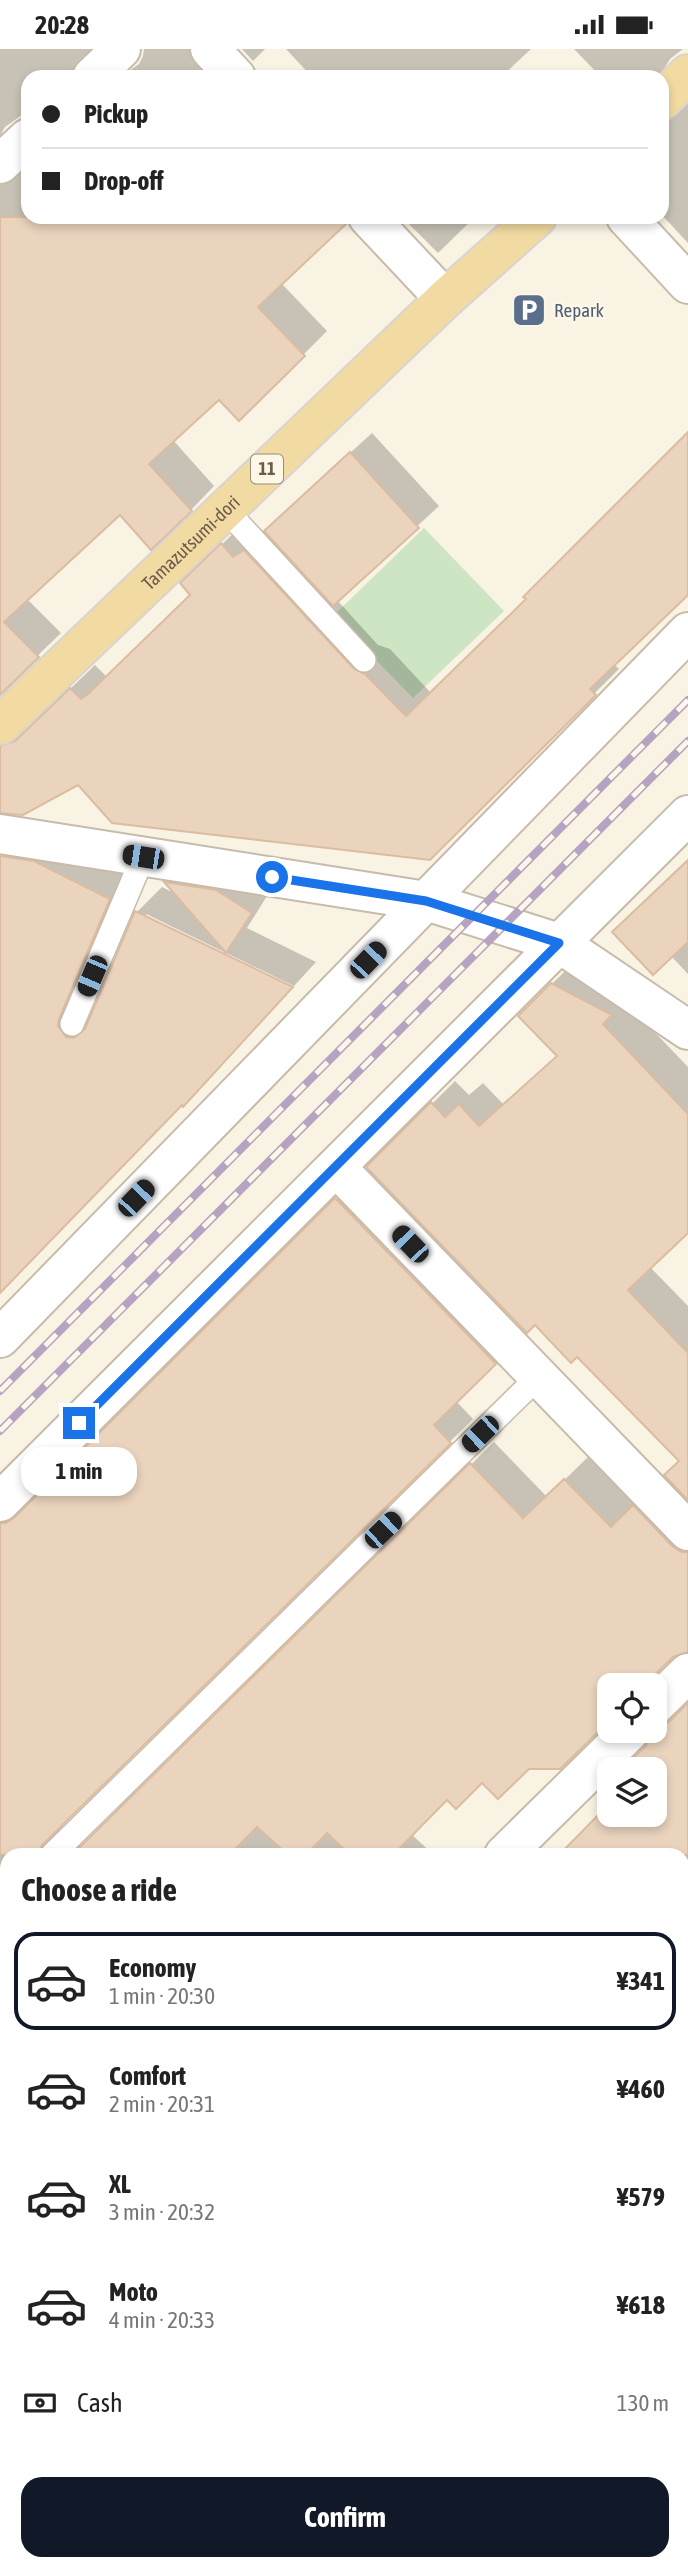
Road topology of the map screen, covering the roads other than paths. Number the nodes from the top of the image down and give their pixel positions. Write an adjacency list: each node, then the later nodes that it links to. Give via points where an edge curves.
1 (121, 49): 3 (street)
2 (210, 49): 4 (street)
3 (99, 70)
4 (230, 70)
5 (688, 74): 6 (main road)
6 (669, 93)
7 (21, 144): 8 (street)
8 (0, 164)
9 (375, 224): 13 (street)
10 (529, 224): 13 (main road, Tamazutsumi-dori / 11)
11 (632, 224): 12 (street)
12 (688, 284)
13 (445, 299): 14 (main road, Tamazutsumi-dori / 11)
14 (225, 509): 16 (lane); 17 (main road, Tamazutsumi-dori / 11)
15 (688, 632): 21 (street)
16 (364, 660)
17 (0, 725)
18 (688, 815): 22 (street)
19 (0, 834): 20 (street)
20 (143, 857): 21 (street); 23 (lane)
21 (426, 901): 22 (street); 26 (street)
22 (559, 943): 24 (street); 25 (street)
23 (72, 1024)
24 (688, 1030)
25 (337, 1168): 27 (street); 28 (street)
26 (7, 1317)
27 (538, 1377): 29 (street); 33 (lane)
28 (0, 1502)
29 (688, 1531)
30 (688, 1673): 31 (street)
31 (667, 1693)
32 (618, 1743): 34 (street)
33 (59, 1848)
34 (511, 1848)

